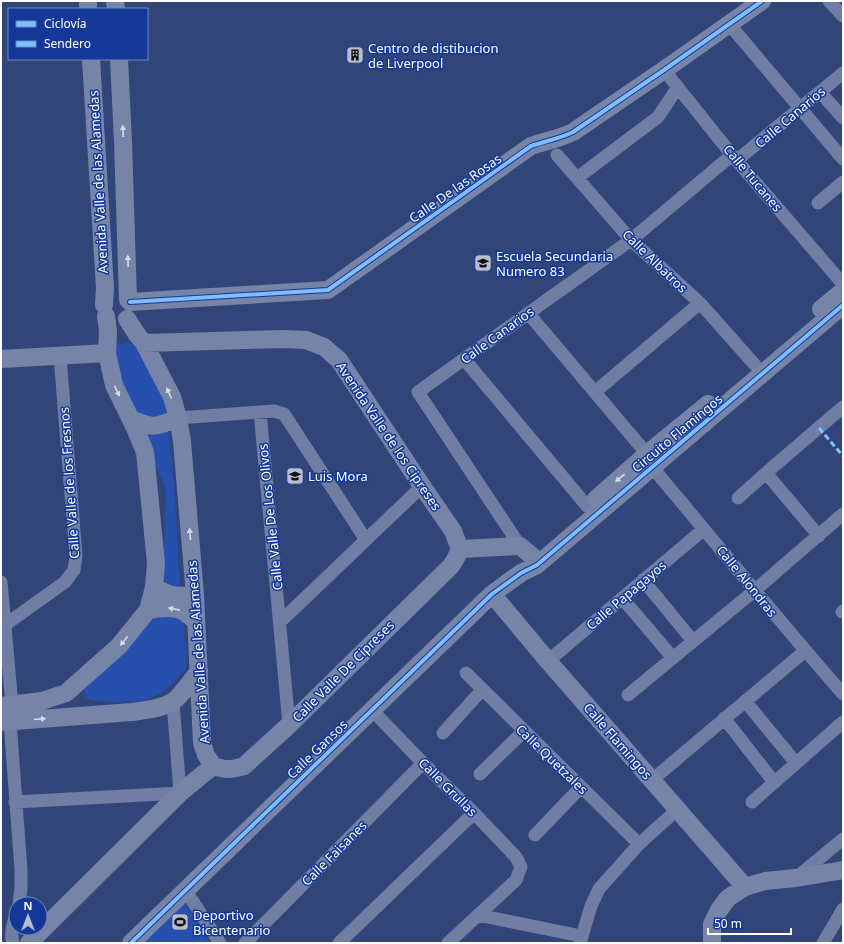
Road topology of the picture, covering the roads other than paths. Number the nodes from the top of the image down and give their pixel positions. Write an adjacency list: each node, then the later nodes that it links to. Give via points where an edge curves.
1 (762, 1): 4 (street, Calle De las Rosas)
2 (829, 1): 3 (street)
3 (843, 16)
4 (729, 24): 7 (street, Calle De las Rosas); 11 (street)
5 (91, 60): 25 (street, Avenida Valle de las Alamedas)
6 (119, 60): 24 (street, Avenida Valle de las Alamedas, one-way to 6)
7 (664, 70): 9 (street, Calle Tucanes); 24 (street, Calle De las Rosas, via 573,132 562,138 531,146 328,290)
8 (843, 73): 10 (street, Calle Canarios)
9 (678, 87): 14 (street, Calle Tucanes); 16 (street, via 658,117)
10 (820, 92): 11 (street, Calle Canarios); 12 (street)
11 (800, 108): 14 (street, Calle Canarios); 15 (street)
12 (843, 118)
13 (557, 155): 16 (street, Calle Albatros)
14 (735, 158): 19 (street, Calle Canarios); 20 (street, Calle Tucanes)
15 (843, 159)
16 (577, 178): 19 (street, Calle Albatros)
17 (843, 182): 18 (street)
18 (818, 203)
19 (631, 240): 22 (street, Calle Albatros); 26 (street, Calle Canarios)
20 (843, 284)
21 (843, 291): 32 (street, Circuito Flamingos)
22 (700, 303): 32 (street, Calle Albatros); 33 (street)
23 (843, 305): 38 (street, Circuito Flamingos)
24 (128, 307): 25 (street, via 120,322 109,319); 25 (street, via 125,297 117,295 109,298); 27 (street, Avenida Valle de las Alamedas, via 138,336)
25 (105, 311): 28 (street, Avenida Valle de las Alamedas, via 108,331)
26 (528, 313): 31 (street, Calle Canarios); 33 (street, Calle Alondras)
27 (144, 344): 36 (street, Avenida Valle de las Alamedas, one-way to 27, via 172,397); 47 (street, Avenida Valle de los Cipreses, via 284,339 306,340 324,347 339,360 453,531)
28 (107, 353): 29 (street); 37 (street, Avenida Valle de las Alamedas, one-way to 37, via 114,385)
29 (60, 356): 30 (street); 60 (street, Calle Valle de los Fresnos, via 76,556 74,570 65,582)
30 (1, 359)
31 (464, 359): 42 (street); 48 (street, Calle Canarios, via 418,392)
32 (755, 365): 38 (street, Circuito Flamingos)
33 (595, 392): 38 (street, Calle Alondras)
34 (843, 407): 39 (street)
35 (260, 412): 36 (street); 46 (street, via 274,411 284,414); 59 (street, Calle Valle De Los Olivos)
36 (178, 418): 37 (street, via 154,426); 55 (street, Avenida Valle de las Alamedas, one-way to 36)
37 (131, 420): 52 (street, Avenida Valle de las Alamedas, via 145,452 156,563)
38 (650, 461): 42 (street, Circuito Flamingos, one-way to 42); 44 (street, Calle Alondras); 48 (street, Circuito Flamingos)
39 (766, 473): 41 (street); 45 (street)
40 (415, 493): 46 (street)
41 (738, 498)
42 (587, 506): 48 (street, Circuito Flamingos)
43 (843, 514): 45 (street)
44 (704, 529): 50 (street, Calle Papagayos); 53 (street, Calle Alondras)
45 (818, 536): 53 (street)
46 (366, 540): 59 (street)
47 (460, 549): 48 (street); 78 (street, Calle Valle De Cipreses, via 451,566)
48 (530, 556): 49 (street, Circuito Flamingos)
49 (521, 573): 54 (street, Calle Gansos)
50 (643, 580): 56 (street, Calle Papagayos); 61 (street)
51 (1, 582): 60 (street)
52 (154, 587): 55 (street, via 174,596); 57 (street, Avenida Valle de las Alamedas)
53 (754, 591): 61 (street); 62 (street, Calle Alondras)
54 (492, 594): 64 (street, Calle Flamingos); 73 (street, Calle Gansos)
55 (195, 595): 58 (street, Avenida Valle de las Alamedas)
56 (622, 598): 63 (street); 64 (street, Calle Papagayos)
57 (148, 610): 58 (street, one-way to 57, via 183,611 173,608); 68 (street, one-way to 68, via 119,646)
58 (196, 621): 65 (street, Avenida Valle de las Alamedas)
59 (280, 622): 78 (street, Calle Valle De Los Olivos)
60 (4, 625): 74 (street)
61 (693, 641): 63 (street)
62 (804, 651): 69 (street, Calle Alondras); 71 (street)
63 (673, 658): 70 (street)
64 (548, 661): 85 (street, Calle Flamingos)
65 (199, 671): 72 (street); 83 (street, Avenida Valle de las Alamedas, via 202,743)
66 (466, 673): 67 (street, Calle Quetzales)
67 (482, 690): 79 (street, Calle Quetzales); 80 (street)
68 (66, 692): 74 (street); 75 (street)
69 (843, 694)
70 (628, 695)
71 (745, 701): 76 (street); 82 (street)
72 (173, 702): 75 (street, via 154,709); 88 (street)
73 (372, 710): 81 (street, Calle Grullas); 99 (street, Calle Gansos)
74 (6, 714): 75 (street, one-way to 75); 89 (street)
75 (67, 717)
76 (724, 718): 85 (street); 86 (street)
77 (843, 722): 82 (street)
78 (289, 725): 83 (street, Calle Valle De Cipreses, via 244,766 224,769)
79 (524, 730): 84 (street); 87 (street, Calle Quetzales)
80 (442, 733)
81 (423, 763): 92 (street, Calle Grullas); 107 (street, Calle Faisanes)
82 (796, 763): 86 (street)
83 (213, 766): 88 (street)
84 (480, 774)
85 (652, 780): 91 (street, Calle Flamingos)
86 (774, 782): 90 (street)
87 (581, 787): 93 (street); 95 (street, Calle Quetzales)
88 (180, 793): 89 (street); 104 (street)
89 (15, 802): 100 (street, via 21,870)
90 (752, 802)
91 (678, 809): 95 (street); 98 (street, Calle Flamingos)
92 (474, 813): 102 (street, Calle Grullas, via 516,857 521,867 516,880); 108 (street)
93 (535, 835)
94 (843, 839): 97 (street)
95 (639, 844): 103 (street, via 599,889)
96 (843, 870): 97 (street)
97 (796, 878): 98 (street, via 765,881)
98 (745, 887): 110 (street, via 728,898 719,910 712,924)
99 (186, 891): 105 (street, Calle Gansos); 106 (street)
100 (20, 896)
101 (843, 909): 111 (street)
102 (478, 915): 103 (street); 109 (street)
103 (580, 940)
104 (29, 943)
105 (131, 943)
106 (220, 943)
107 (245, 943)
108 (339, 943)
109 (448, 943)
110 (712, 943)
111 (822, 943)

